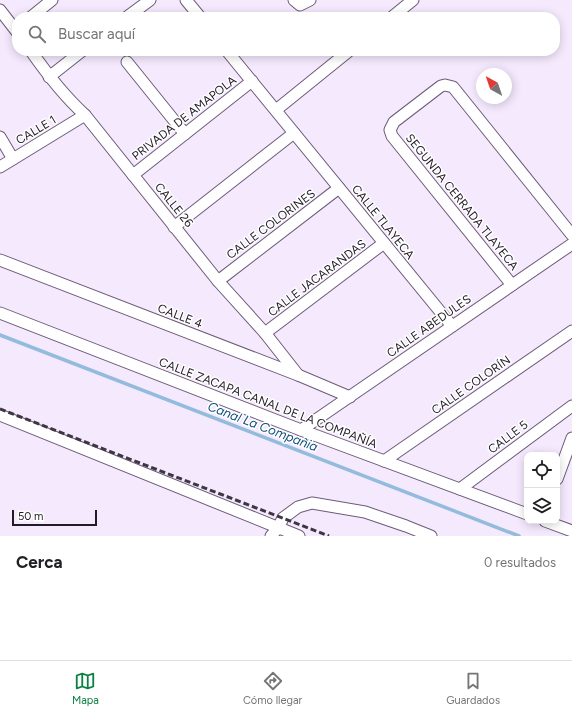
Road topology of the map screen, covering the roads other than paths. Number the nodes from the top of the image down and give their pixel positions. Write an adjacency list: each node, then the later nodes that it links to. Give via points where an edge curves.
1 (52, 0): 6 (street)
2 (150, 0): 7 (street)
3 (186, 0): 8 (street)
4 (413, 0): 9 (street)
5 (0, 10): 10 (street)
6 (37, 12)
7 (134, 12)
8 (196, 12)
9 (398, 12)
10 (12, 25)
11 (34, 56): 16 (street, CALLE 26)
12 (76, 56): 16 (street)
13 (231, 56): 17 (street, CALLE TLAYECA)
14 (344, 56): 18 (street)
15 (126, 62): 21 (street)
16 (49, 77): 19 (street, CALLE 26)
17 (252, 81): 18 (street, CALLE TLAYECA); 21 (street, PRIVADA DE AMAPOLA)
18 (276, 110): 20 (street, CALLE TLAYECA)
19 (85, 115): 23 (street, CALLE 1); 25 (street, CALLE 26)
20 (294, 133): 26 (street, CALLE TLAYECA); 27 (street)
21 (185, 134): 25 (street, PRIVADA DE AMAPOLA)
22 (0, 137): 23 (street)
23 (13, 159): 24 (street, CALLE 1)
24 (0, 167)
25 (133, 175): 27 (street, CALLE 26)
26 (339, 188): 29 (street, CALLE TLAYECA); 32 (street, CALLE COLORINES)
27 (174, 227): 32 (street, CALLE 26)
28 (572, 235): 33 (street, SEGUNDA CERRADA TLAYECA, via 452,88 445,84 441,86 394,122 390,130 392,136)
29 (384, 243): 35 (street, CALLE TLAYECA); 37 (street, CALLE JACARANDAS)
30 (572, 244): 33 (street, CALLE ABEDULES)
31 (0, 260): 38 (street, CALLE 4)
32 (218, 280): 37 (street, CALLE 26)
33 (512, 285): 35 (street, CALLE ABEDULES)
34 (0, 313): 42 (street, CALLE ZACAPA CANAL DE LA COMPAÑÍA)
35 (452, 326): 39 (street, CALLE ABEDULES)
36 (572, 331): 44 (street, CALLE COLORÍN)
37 (265, 333): 38 (street, CALLE 26)
38 (298, 375): 39 (street, CALLE 4)
39 (350, 397): 42 (street, CALLE ABEDULES)
40 (572, 406): 46 (street, CALLE 5)
41 (0, 415): 50 (street)
42 (301, 430): 44 (street, CALLE ZACAPA CANAL DE LA COMPAÑÍA)
43 (572, 438): 45 (street)
44 (384, 461): 46 (street, CALLE ZACAPA CANAL DE LA COMPAÑÍA)
45 (560, 471)
46 (460, 489): 47 (street, CALLE ZACAPA CANAL DE LA COMPAÑÍA)
47 (524, 513)
48 (553, 524): 49 (street)
49 (572, 531)
50 (274, 532): 51 (street); 52 (street, via 288,514 298,507 312,503 365,512)
51 (299, 536)
52 (430, 536)

